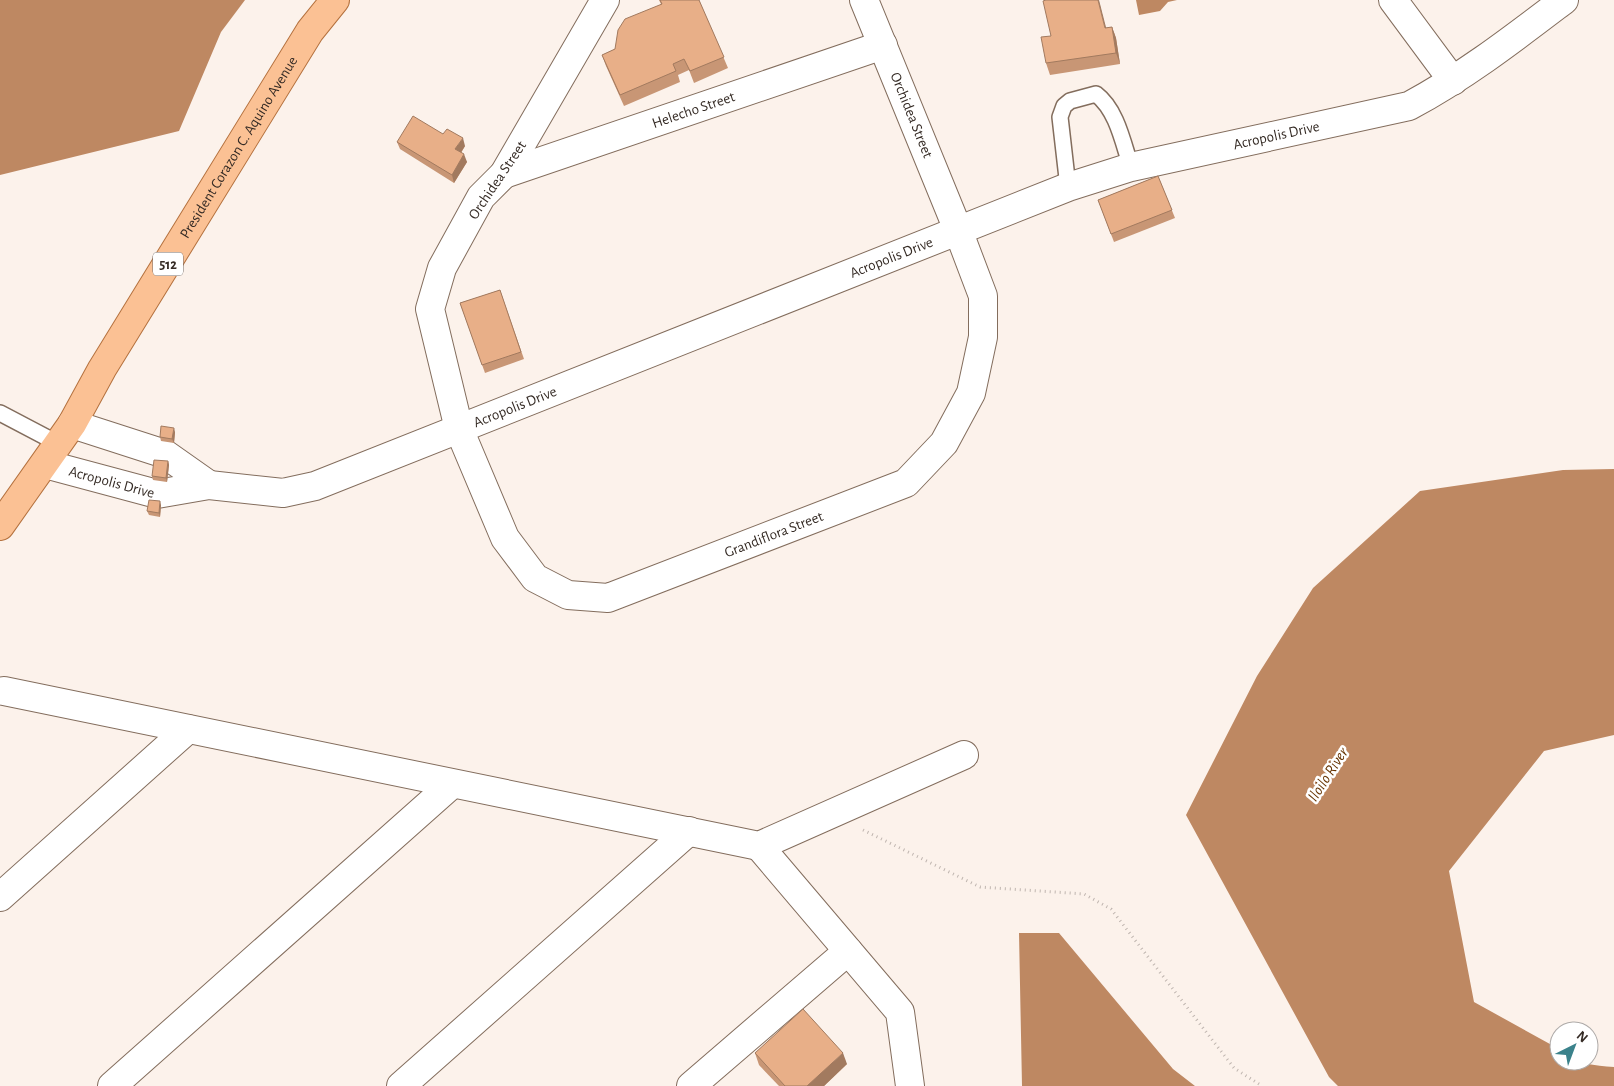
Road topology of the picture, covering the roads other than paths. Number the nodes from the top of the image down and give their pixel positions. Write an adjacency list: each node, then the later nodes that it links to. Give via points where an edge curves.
1 (335, 0): 14 (main road, President Corazon C. Aquino Avenue / 512, via 310,31)
2 (605, 0): 9 (street, Orchidea Street)
3 (864, 0): 6 (street, Orchidea Street)
4 (1392, 0): 7 (street)
5 (1564, 0): 7 (street, Acropolis Drive)
6 (883, 45): 9 (street, Helecho Street); 11 (street, Orchidea Street)
7 (1453, 81): 8 (street, Acropolis Drive, via 1409,106)
8 (1131, 167): 10 (street, Acropolis Drive); 10 (lane, via 1117,125 1104,100 1096,94 1070,101 1064,106 1060,118)
9 (504, 174): 13 (street, Orchidea Street, via 481,197 442,268 430,309)
10 (1068, 187): 11 (street, Acropolis Drive)
11 (958, 230): 13 (street, Acropolis Drive); 13 (street, Grandiflora Street, via 983,296 982,337 971,393 944,443 906,483 608,598 568,595 535,578 505,538)
12 (0, 413): 14 (lane)
13 (460, 429): 15 (street, Acropolis Drive, via 316,486 284,493)
14 (59, 444): 15 (street, Acropolis Drive, via 165,454); 15 (street, Acropolis Drive, via 157,494); 16 (main road, President Corazon C. Aquino Avenue / 512)
15 (209, 485)
16 (0, 526)
17 (4, 691): 18 (street)
18 (188, 729): 20 (street); 23 (street)
19 (964, 755): 22 (street)
20 (452, 784): 21 (street); 25 (street)
21 (689, 831): 22 (street); 26 (street)
22 (759, 846): 24 (street)
23 (0, 897)
24 (848, 951): 27 (street); 28 (street, via 900,1012)
25 (112, 1086)
26 (402, 1086)
27 (691, 1086)
28 (910, 1086)

